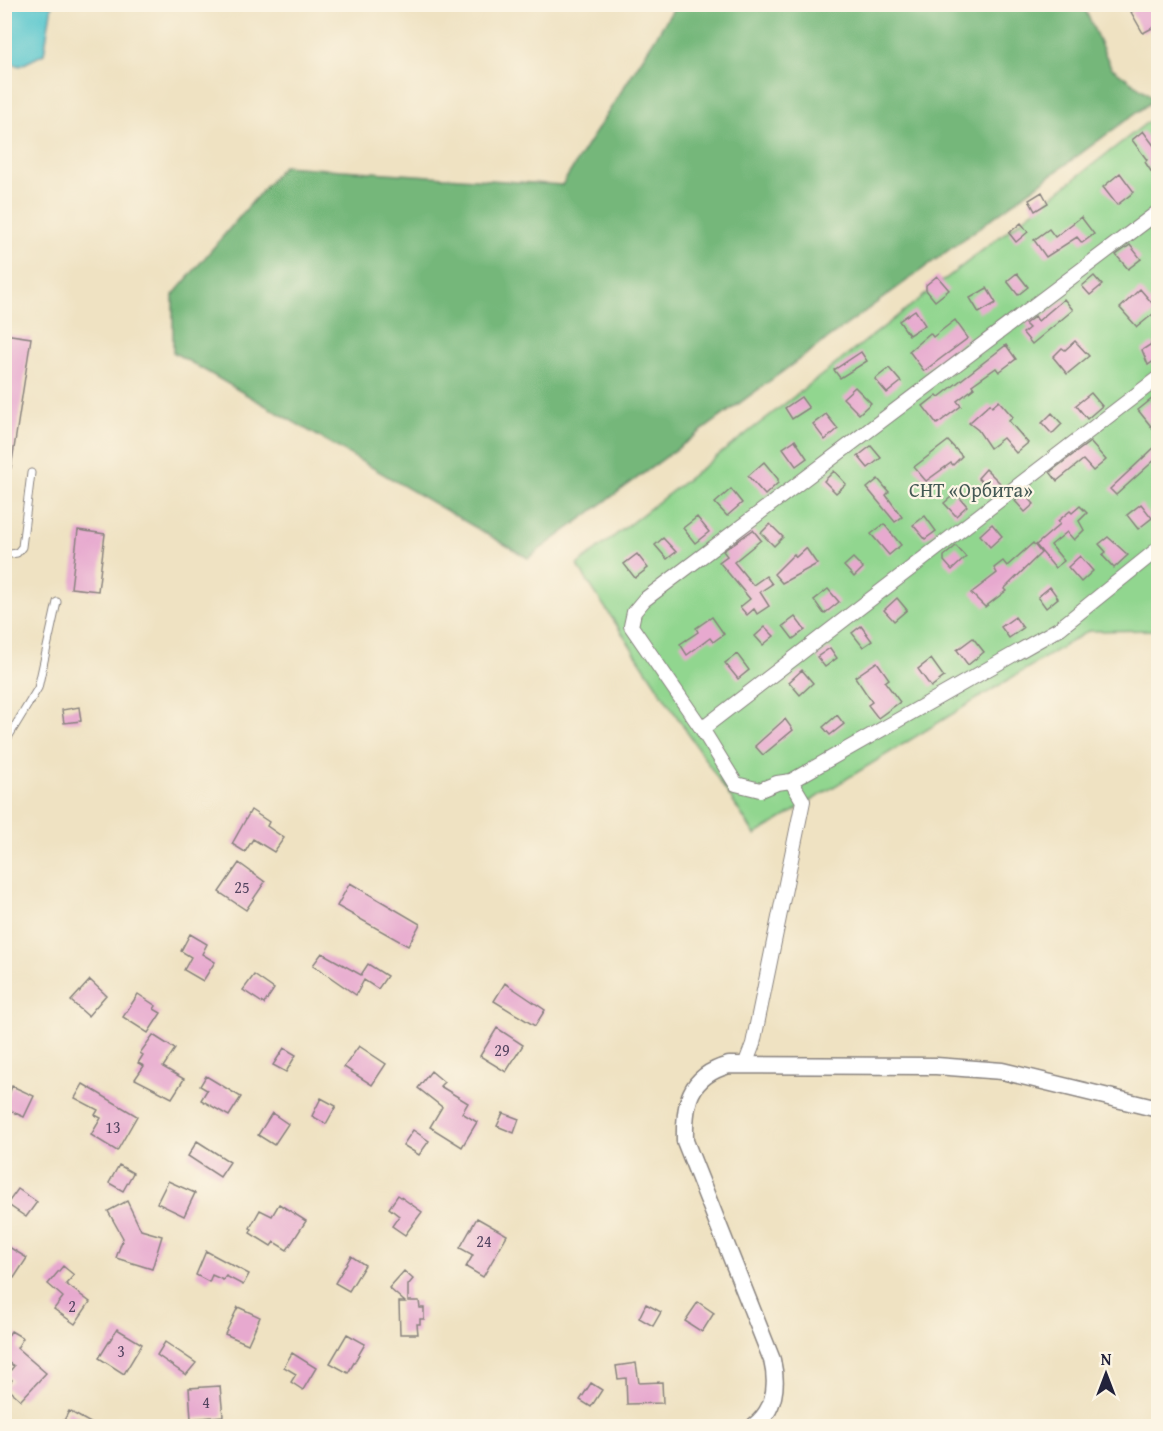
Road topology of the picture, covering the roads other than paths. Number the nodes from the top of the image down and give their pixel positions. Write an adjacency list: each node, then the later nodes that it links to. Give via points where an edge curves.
1 (1158, 212): 7 (street, via 644,600 634,612 631,626)
2 (1158, 378): 7 (street)
3 (31, 473): 5 (lane, via 22,547 17,553)
4 (1158, 549): 9 (street, via 1060,627)
5 (4, 555)
6 (57, 602): 8 (lane, via 38,688)
7 (702, 729): 9 (street, via 736,784 760,790)
8 (4, 744)
9 (791, 781): 10 (street, via 803,801 753,1044)
10 (745, 1065): 11 (street, via 936,1066 1002,1071); 12 (street, via 723,1067 707,1075 691,1095 686,1104 685,1141 775,1372 773,1399 767,1413)
11 (1158, 1109)
12 (754, 1426)

